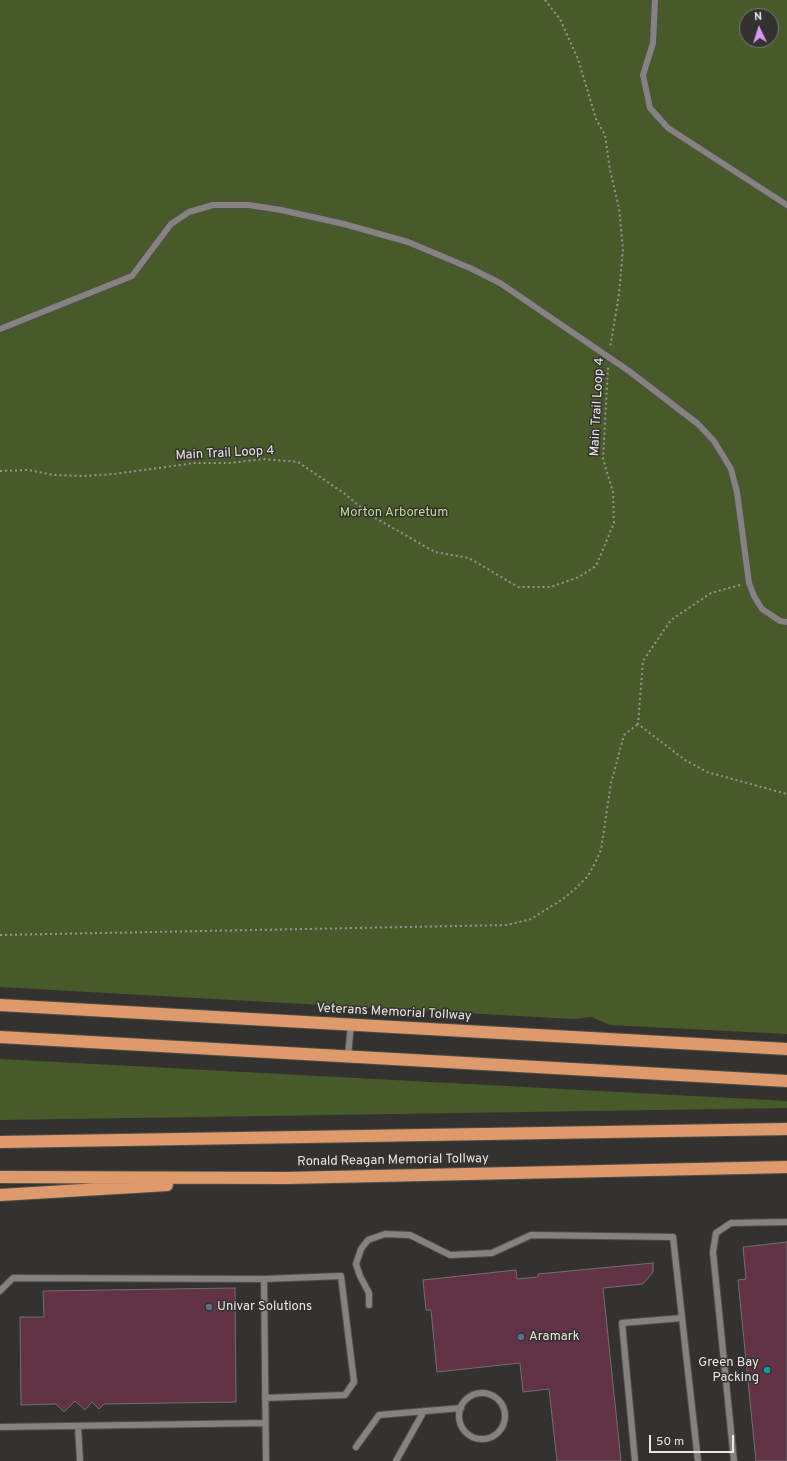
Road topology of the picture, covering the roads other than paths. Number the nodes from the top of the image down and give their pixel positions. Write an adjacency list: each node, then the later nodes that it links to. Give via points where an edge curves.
1 (655, 0): 2 (lane, via 653,43 643,75 650,108 668,128)
2 (787, 206)
3 (0, 329): 4 (lane, via 132,276 171,224 189,212 213,205 249,205 281,210 408,242 500,283 609,357 698,424 726,459 737,492 749,583 754,596 762,609 780,621)
4 (787, 622)
5 (0, 1004): 6 (highway, Veterans Memorial Tollway)
6 (351, 1024): 8 (highway, Veterans Memorial Tollway); 9 (lane)
7 (0, 1037): 9 (highway)
8 (787, 1049)
9 (348, 1056): 10 (highway)
10 (787, 1081)
11 (787, 1129): 12 (highway, Ronald Reagan Memorial Tollway)
12 (0, 1142)
13 (787, 1167): 15 (highway, Ronald Reagan Memorial Tollway)
14 (0, 1177): 15 (highway, Ronald Reagan Memorial Tollway)
15 (286, 1178): 16 (highway)
16 (0, 1195)
17 (787, 1222): 34 (lane, via 731,1223 716,1233 713,1252)
18 (264, 1279): 19 (lane, via 13,1278); 22 (lane); 22 (lane, via 340,1276 354,1382 345,1395)
19 (0, 1291)
20 (368, 1305): 21 (lane, via 369,1293 356,1264 361,1249 368,1240 385,1234 410,1236 450,1255 492,1253 531,1235 673,1236)
21 (682, 1318): 32 (lane, via 622,1323); 33 (lane)
22 (265, 1398): 25 (lane)
23 (461, 1408): 23 (lane, via 464,1429 475,1437 489,1438 504,1424 504,1408 494,1396 486,1393 471,1396); 24 (lane)
24 (424, 1411): 28 (lane, via 379,1415); 31 (lane)
25 (266, 1423): 26 (lane); 30 (lane)
26 (78, 1426): 27 (lane); 29 (lane)
27 (0, 1427)
28 (356, 1447)
29 (80, 1461)
30 (266, 1461)
31 (396, 1461)
32 (635, 1461)
33 (698, 1461)
34 (734, 1461)

